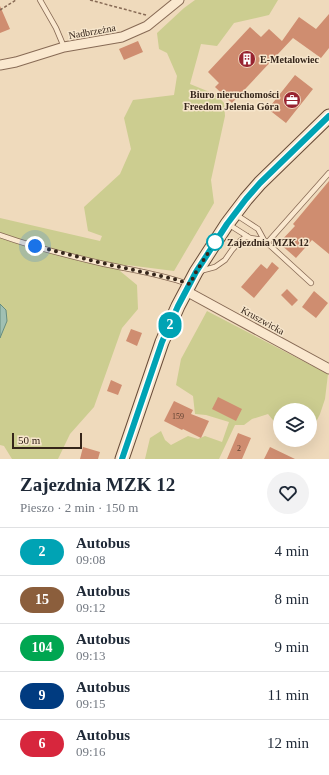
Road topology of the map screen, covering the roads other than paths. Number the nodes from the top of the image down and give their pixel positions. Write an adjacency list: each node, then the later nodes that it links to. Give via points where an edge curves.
1 (40, 0): 3 (lane)
2 (179, 0): 3 (street, Nadbrzeżna, via 147,26 133,32 113,39)
3 (64, 47): 4 (street, Nadbrzeżna)
4 (0, 65)
5 (329, 116): 7 (street, via 260,183)
6 (329, 173): 10 (lane)
7 (231, 219): 9 (lane); 10 (lane, via 258,229); 11 (street)
8 (0, 236): 11 (lane)
9 (247, 236): 10 (lane); 11 (lane, via 225,260)
10 (265, 242): 12 (lane)
11 (190, 283): 13 (street, Kruszwicka); 14 (street, via 162,342)
12 (311, 283)
13 (329, 369)
14 (122, 459)

